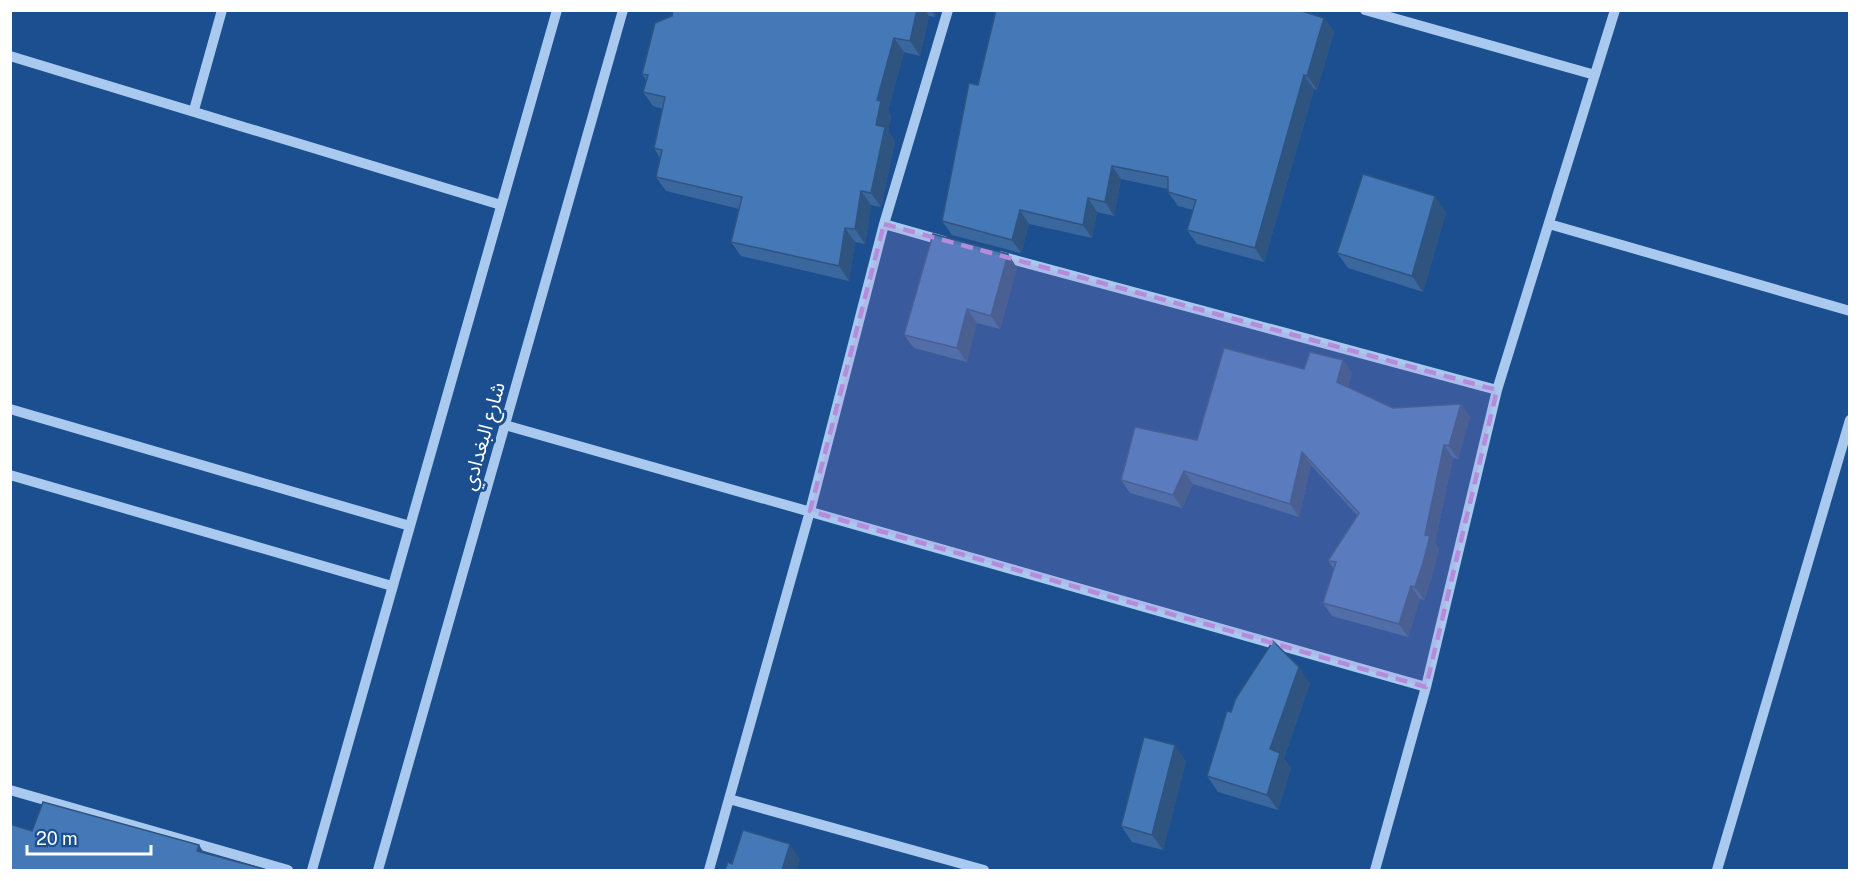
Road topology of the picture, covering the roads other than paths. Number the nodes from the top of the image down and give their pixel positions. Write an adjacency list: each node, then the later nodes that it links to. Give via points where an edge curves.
1 (222, 10): 9 (street)
2 (557, 10): 10 (street)
3 (623, 10): 19 (street, شارع البغدادي)
4 (948, 10): 11 (street)
5 (1365, 10): 8 (street)
6 (1615, 10): 8 (street)
7 (10, 56): 9 (street)
8 (1595, 75): 12 (street)
9 (194, 110): 10 (street)
10 (501, 205): 22 (street)
11 (884, 224): 13 (street); 21 (street)
12 (1549, 224): 15 (street); 16 (street)
13 (953, 243)
14 (988, 252): 16 (street)
15 (1850, 311)
16 (1497, 390): 24 (street)
17 (10, 409): 22 (street)
18 (1850, 420): 33 (street)
19 (505, 425): 21 (street); 29 (street, شارع البغدادي)
20 (10, 475): 23 (street)
21 (810, 511): 24 (street); 26 (street)
22 (410, 526): 23 (street)
23 (392, 586): 28 (street)
24 (1426, 687): 32 (street)
25 (10, 790): 27 (street)
26 (729, 799): 30 (street); 31 (street)
27 (288, 870)
28 (312, 870)
29 (378, 870)
30 (709, 870)
31 (984, 870)
32 (1375, 870)
33 (1717, 870)

